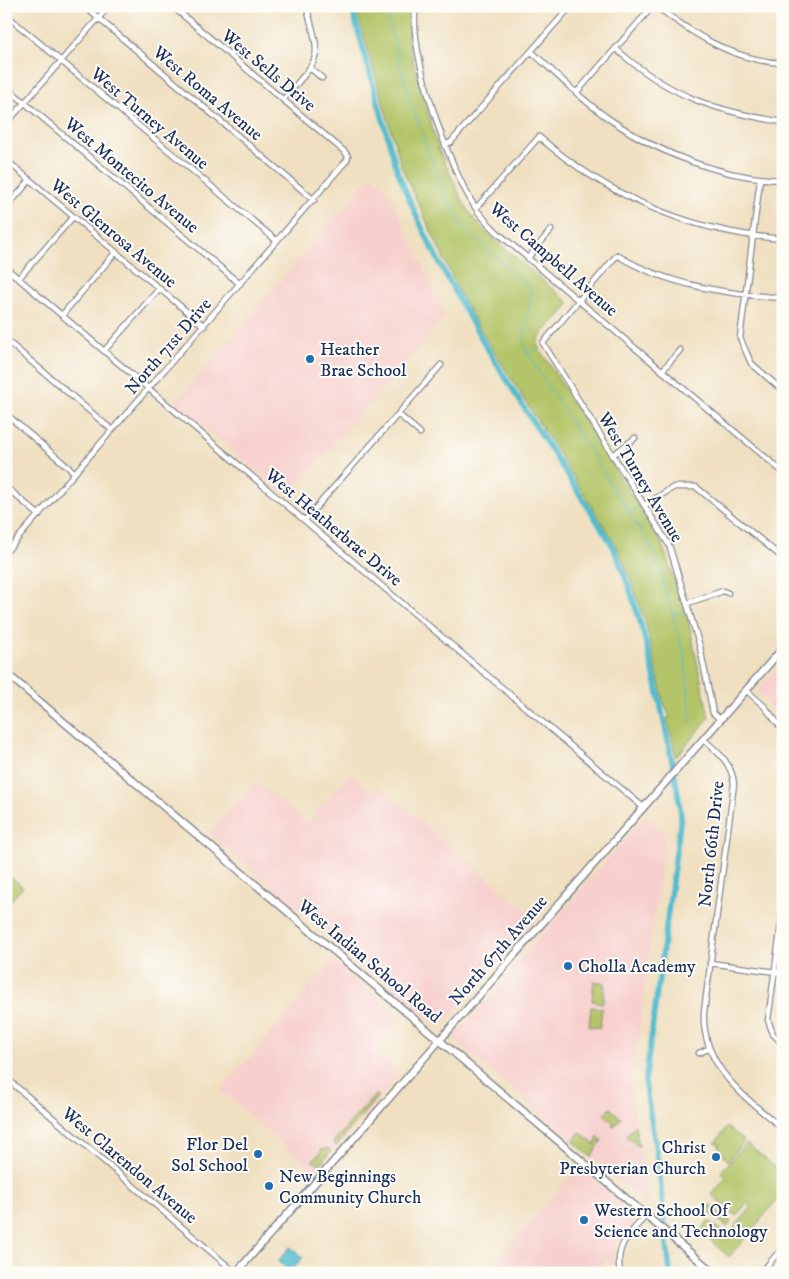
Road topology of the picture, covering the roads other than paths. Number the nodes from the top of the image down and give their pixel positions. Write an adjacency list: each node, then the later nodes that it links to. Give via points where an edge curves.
1 (84, 6): 9 (street, West Roma Avenue)
2 (109, 6): 9 (street)
3 (172, 6): 18 (street, West Sells Drive)
4 (306, 6): 14 (street, via 318,51)
5 (416, 6): 22 (street, West Campbell Avenue, via 416,42)
6 (571, 6): 11 (street)
7 (654, 6): 10 (street); 13 (street, via 716,46 756,59)
8 (6, 14): 12 (street, West Turney Avenue)
9 (98, 19): 12 (street); 28 (street, West Roma Avenue)
10 (616, 49): 17 (street); 20 (street, via 636,67 669,88 709,106)
11 (531, 51): 17 (street); 22 (street)
12 (62, 62): 19 (street); 35 (street, West Turney Avenue)
13 (783, 63)
14 (310, 68): 15 (street); 18 (street)
15 (322, 78)
16 (6, 87): 19 (street, West Montecito Avenue)
17 (577, 92): 26 (street, via 612,121 671,154)
18 (283, 100): 23 (street, West Sells Drive)
19 (25, 103): 21 (street); 40 (street, West Montecito Avenue)
20 (783, 122)
21 (6, 124)
22 (445, 145): 30 (street, West Campbell Avenue)
23 (348, 156): 28 (street, North 71st Drive)
24 (6, 160): 25 (street, West Glenrosa Avenue)
25 (30, 180): 29 (street); 31 (street, West Glenrosa Avenue)
26 (760, 180): 27 (street); 33 (street)
27 (783, 180)
28 (314, 200): 35 (street, North 71st Drive)
29 (6, 208)
30 (476, 208): 33 (street, via 539,137 583,172 642,204 700,226); 37 (street, West Campbell Avenue, via 498,233)
31 (73, 216): 36 (street, West Glenrosa Avenue); 39 (street)
32 (551, 230): 37 (street)
33 (752, 236): 34 (street); 42 (street)
34 (783, 239)
35 (277, 242): 40 (street, North 71st Drive)
36 (116, 252): 41 (street, West Glenrosa Avenue); 45 (street)
37 (528, 258): 44 (street, West Campbell Avenue)
38 (6, 268): 39 (street, West Heatherbrae Drive)
39 (19, 278): 45 (street, West Heatherbrae Drive)
40 (240, 284): 46 (street, North 71st Drive)
41 (159, 289): 46 (street, West Glenrosa Avenue); 49 (street)
42 (745, 295): 43 (street); 44 (street, via 655,273 617,256); 53 (street, via 740,338 751,363)
43 (783, 298)
44 (579, 301): 51 (street, West Campbell Avenue); 59 (street, West Turney Avenue, via 543,343)
45 (62, 315): 49 (street, West Heatherbrae Drive)
46 (204, 326): 52 (street, North 71st Drive)
47 (6, 340): 56 (street)
48 (680, 350): 51 (street)
49 (104, 351): 52 (street, West Heatherbrae Drive)
50 (441, 365): 55 (street)
51 (662, 371): 60 (street, West Campbell Avenue)
52 (149, 388): 56 (street, North 71st Drive); 65 (street, West Heatherbrae Drive)
53 (783, 391)
54 (6, 414): 61 (street)
55 (398, 414): 57 (street); 65 (street)
56 (112, 430): 61 (street, North 71st Drive)
57 (420, 433)
58 (635, 438): 59 (street)
59 (612, 456): 63 (street, West Turney Avenue)
60 (783, 472)
61 (76, 473): 64 (street, North 71st Drive)
62 (6, 487): 64 (street)
63 (645, 505): 67 (street, via 674,487 696,487); 69 (street, West Turney Avenue, via 669,545)
64 (39, 515): 66 (street, North 71st Drive)
65 (305, 520): 76 (street, West Heatherbrae Drive)
66 (6, 552)
67 (783, 558)
68 (728, 593): 69 (street, via 723,591)
69 (688, 603): 73 (street, West Turney Avenue, via 713,713)
70 (783, 648): 72 (main road, North 67th Avenue)
71 (6, 673): 81 (main road, West Indian School Road)
72 (746, 690): 73 (main road, North 67th Avenue); 74 (street, via 768,710)
73 (720, 720): 75 (main road, North 67th Avenue)
74 (783, 730)
75 (703, 738): 76 (main road, North 67th Avenue); 78 (street, North 66th Drive, via 726,761 734,784)
76 (643, 807): 81 (main road, North 67th Avenue)
77 (783, 910): 79 (street)
78 (710, 963): 79 (street); 83 (street, North 66th Drive, via 703,1027)
79 (774, 972): 80 (street); 82 (street, via 769,1027)
80 (783, 974)
81 (439, 1040): 87 (main road, West Indian School Road); 89 (main road, North 67th Avenue)
82 (783, 1044)
83 (708, 1049): 84 (street); 86 (street, via 729,1083)
84 (699, 1053)
85 (6, 1078): 89 (street, West Clarendon Avenue)
86 (783, 1129)
87 (646, 1216): 90 (street, via 621,1247); 91 (main road, West Indian School Road)
88 (783, 1247): 92 (street)
89 (236, 1273)
90 (620, 1273)
91 (714, 1273)
92 (761, 1273)

